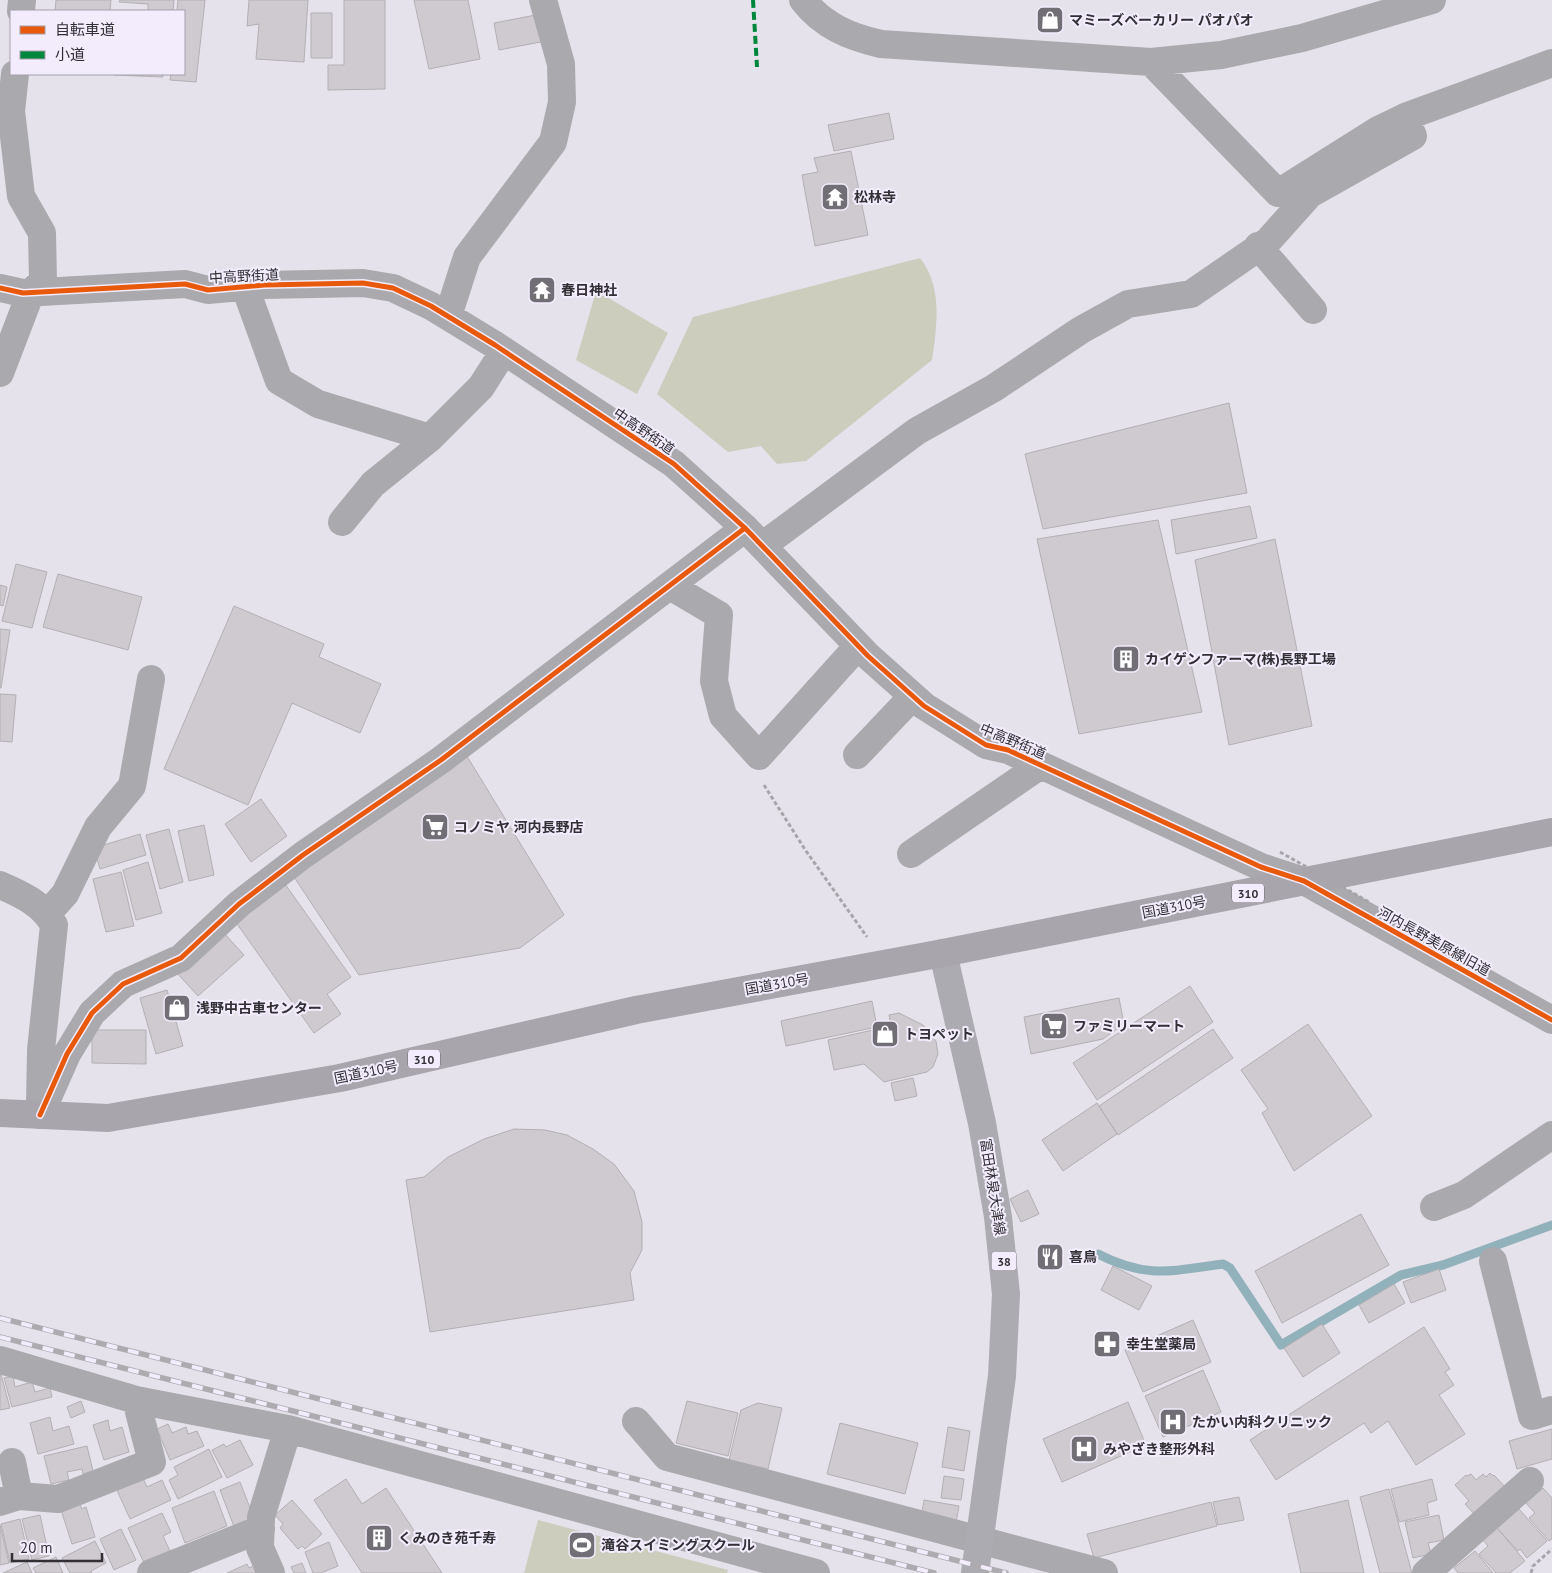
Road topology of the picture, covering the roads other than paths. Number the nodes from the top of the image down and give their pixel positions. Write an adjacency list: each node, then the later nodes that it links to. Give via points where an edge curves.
1 (543, 0): 13 (street, via 560,64 562,102 553,142 467,257)
2 (803, 0): 4 (street, via 832,27 854,38 881,44)
3 (1432, 0): 4 (street, via 1293,40 1221,55)
4 (1150, 62): 7 (street, via 1278,193 1378,130)
5 (1552, 63): 7 (street)
6 (15, 75): 11 (street, via 11,111 21,196 42,233 43,281)
7 (1405, 117): 8 (street, via 1413,136 1310,194 1268,241)
8 (1258, 246): 12 (street); 18 (street, via 1191,294 1128,304 1081,330 1043,358 917,431)
9 (245, 287): 11 (street, 中高野街道, via 208,290 185,284); 13 (street, 中高野街道, via 363,283 393,288); 16 (street, via 280,381 318,404)
10 (0, 288): 11 (street, 中高野街道)
11 (32, 292): 15 (street)
12 (1313, 310)
13 (448, 316): 14 (street, 中高野街道)
14 (504, 351): 16 (street, via 481,387); 18 (street, 中高野街道, via 674,464)
15 (0, 373)
16 (430, 438): 17 (street, via 373,484)
17 (342, 522)
18 (753, 537): 19 (street); 20 (street, 中高野街道)
19 (670, 586): 20 (street, via 719,615 714,681 724,716 760,756); 33 (street, via 441,760 282,871 239,904 181,958 124,984 92,1013 67,1054)
20 (858, 646): 22 (street, 中高野街道)
21 (151, 679): 29 (street, via 132,786 98,827 65,894)
22 (913, 696): 23 (street); 24 (street, 中高野街道, via 986,744)
23 (857, 755)
24 (1041, 765): 26 (street); 27 (street, 中高野街道, via 1261,867)
25 (1552, 832): 27 (highway, 国道310号 / 310)
26 (911, 854)
27 (1304, 881): 30 (highway, 国道310号 / 310); 31 (street, 河内長野美原線旧道)
28 (0, 885): 29 (street, via 23,895)
29 (48, 914): 33 (street, via 54,925 41,1050)
30 (943, 953): 33 (highway, 国道310号 / 310, via 636,1010 340,1078 108,1118); 46 (main road, 富田林泉大津線 / 38, via 982,1123 998,1217 1006,1294 1002,1376)
31 (1552, 1020)
32 (0, 1114): 33 (highway, 国道310号 / 310)
33 (40, 1115)
34 (1552, 1135): 35 (street, via 1464,1195)
35 (1434, 1208)
36 (1493, 1261): 39 (street, via 1532,1416)
37 (0, 1360): 38 (street)
38 (136, 1400): 41 (street); 44 (street, via 152,1462 58,1499)
39 (1552, 1410)
40 (636, 1421): 46 (street, via 667,1457)
41 (288, 1429): 45 (street); 49 (street)
42 (12, 1462): 44 (street)
43 (1530, 1481): 52 (street)
44 (9, 1499)
45 (261, 1529): 47 (street); 48 (street, via 260,1548)
46 (979, 1540): 50 (main road, 富田林泉大津線 / 38); 51 (street)
47 (151, 1573)
48 (271, 1573)
49 (816, 1573)
50 (975, 1573)
51 (1104, 1573)
52 (1426, 1573)

